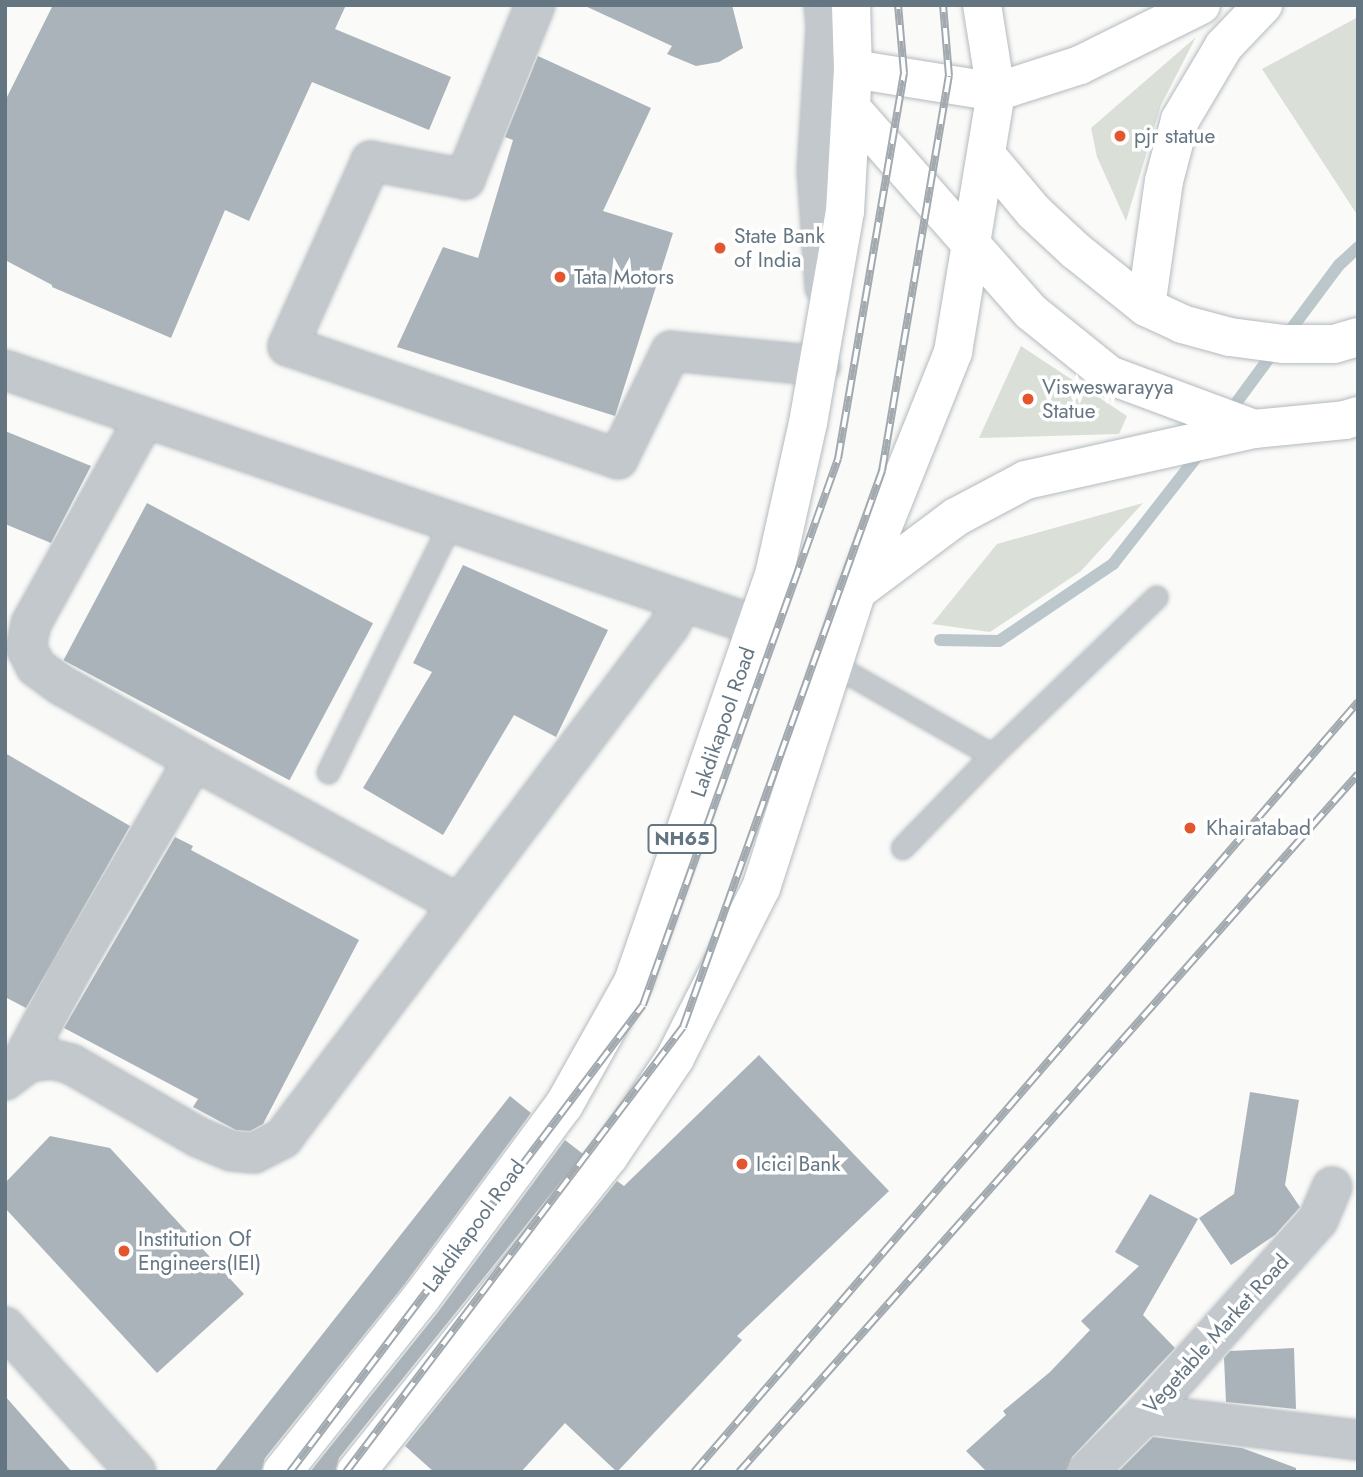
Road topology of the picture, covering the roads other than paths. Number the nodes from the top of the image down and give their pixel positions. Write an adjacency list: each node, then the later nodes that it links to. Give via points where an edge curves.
1 (535, 5): 15 (street, via 465,179 371,161 288,346 618,458 671,351)
2 (824, 5): 13 (street, via 817,171)
3 (851, 5): 7 (main road, NH65)
4 (982, 5): 8 (main road)
5 (1201, 5): 8 (main road, via 1080,65)
6 (1263, 5): 12 (main road, via 1224,46 1180,120 1164,181)
7 (853, 69): 8 (main road); 9 (main road, Lakdikapool Road / NH65)
8 (996, 92): 10 (main road)
9 (851, 108): 11 (main road); 13 (main road, Lakdikapool Road / NH65, via 845,212)
10 (987, 156): 11 (main road); 12 (main road, via 1034,212)
11 (972, 245): 19 (main road, via 1031,312 1109,375); 21 (main road, via 953,352)
12 (1146, 307): 14 (main road, via 1182,324 1230,337 1283,344 1334,344)
13 (827, 320): 15 (main road, Lakdikapool Road / NH65)
14 (1358, 337)
15 (820, 366): 24 (main road, Lakdikapool Road / NH65, via 774,575)
16 (5, 370): 18 (street)
17 (1358, 416): 19 (main road)
18 (145, 418): 20 (street); 27 (street, via 31,624 26,646 36,667 61,685)
19 (1254, 429): 21 (main road, via 1026,480 956,517)
20 (451, 522): 23 (street); 28 (lane)
21 (857, 591): 25 (main road)
22 (1156, 597): 26 (lane)
23 (683, 601): 24 (street); 30 (street, via 670,625)
24 (757, 626): 37 (main road, Lakdikapool Road / NH65, via 633,982 565,1105 421,1298)
25 (834, 666): 26 (lane); 38 (main road, via 761,888 675,1058 609,1156)
26 (992, 755): 29 (lane)
27 (194, 760): 30 (street); 31 (street)
28 (328, 772)
29 (902, 848)
30 (458, 904): 31 (street, via 283,1139 254,1153 231,1151 198,1137 71,1064 52,1059 29,1062)
31 (11, 1075)
32 (1332, 1187): 34 (street, Vegetable Market Road, via 1318,1220)
33 (5, 1327): 36 (street)
34 (1146, 1414): 35 (street); 39 (street, Vegetable Market Road)
35 (1358, 1440)
36 (136, 1472)
37 (282, 1472)
38 (356, 1472)
39 (1087, 1472)

